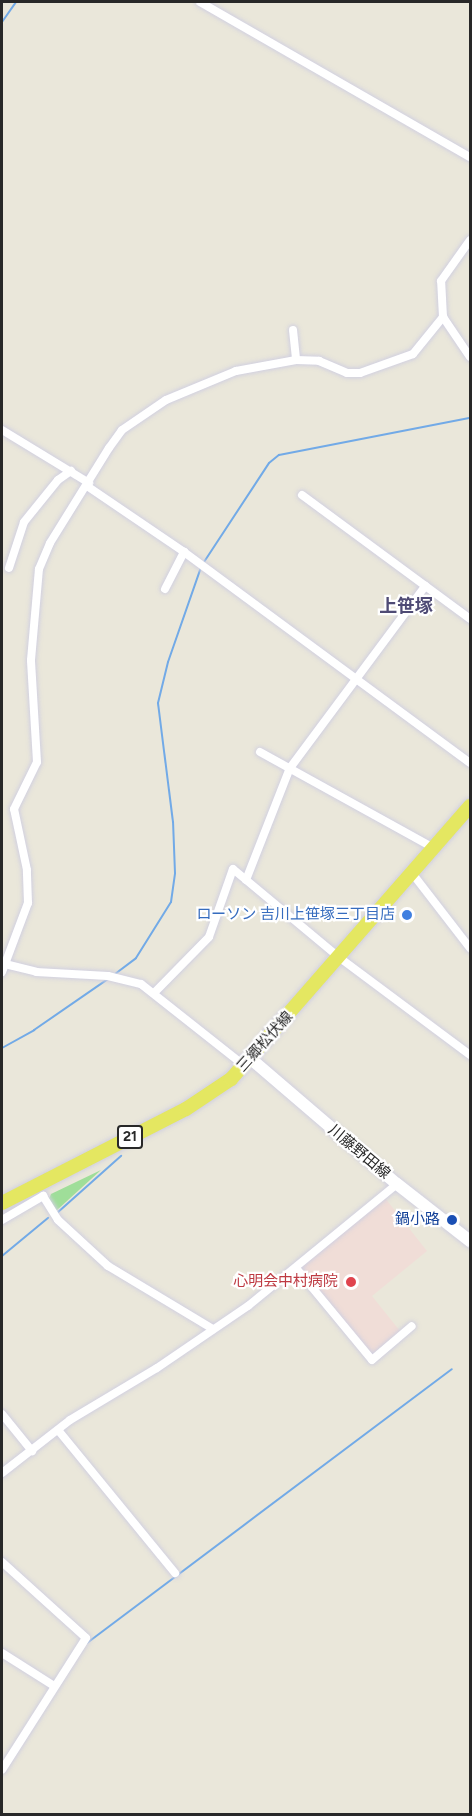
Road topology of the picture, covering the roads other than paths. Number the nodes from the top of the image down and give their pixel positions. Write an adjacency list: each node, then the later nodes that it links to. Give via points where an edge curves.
1 (200, 2): 2 (street)
2 (471, 157)
3 (471, 240): 4 (street, via 441,281)
4 (443, 317): 6 (street); 7 (street, via 413,354 377,364 364,372 347,373 319,362)
5 (293, 334): 7 (street)
6 (471, 357)
7 (296, 360): 10 (street, via 236,371 166,400 122,430)
8 (2, 430): 9 (street)
9 (71, 471): 10 (street); 13 (street, via 58,480 24,522)
10 (88, 485): 12 (street); 27 (street, via 50,543 37,581 32,660 37,762 14,809 27,870 28,903)
11 (302, 495): 14 (street)
12 (184, 552): 15 (street); 17 (street)
13 (9, 568)
14 (425, 586): 16 (street); 17 (street)
15 (165, 589)
16 (471, 619)
17 (356, 678): 19 (street); 20 (street)
18 (260, 752): 20 (street)
19 (471, 763)
20 (290, 768): 22 (street); 24 (street)
21 (471, 806): 22 (main road, 三郷松伏線 / 21)
22 (434, 848): 23 (main road, 三郷松伏線 / 21)
23 (412, 873): 25 (street); 26 (main road, 三郷松伏線 / 21)
24 (246, 880): 26 (street); 28 (street, via 233,869 209,937)
25 (471, 948)
26 (340, 958): 29 (street); 30 (main road, 三郷松伏線 / 21)
27 (3, 968): 28 (street, via 125,979)
28 (154, 992): 30 (street)
29 (471, 1054)
30 (248, 1063): 31 (main road, 川藤野田線); 32 (main road, 三郷松伏線 / 21, via 200,1101)
31 (397, 1184): 34 (main road, 川藤野田線); 35 (street)
32 (2, 1203)
33 (2, 1220): 37 (street, via 43,1196 58,1220 108,1266)
34 (471, 1241)
35 (296, 1268): 36 (street, via 372,1360); 37 (street)
36 (412, 1326)
37 (213, 1329): 39 (street)
38 (2, 1414): 40 (street)
39 (58, 1430): 40 (street); 43 (street)
40 (32, 1450): 41 (street)
41 (2, 1473)
42 (2, 1562): 45 (street, via 86,1638)
43 (175, 1573)
44 (2, 1653): 45 (street)
45 (54, 1686): 46 (street)
46 (2, 1770)

